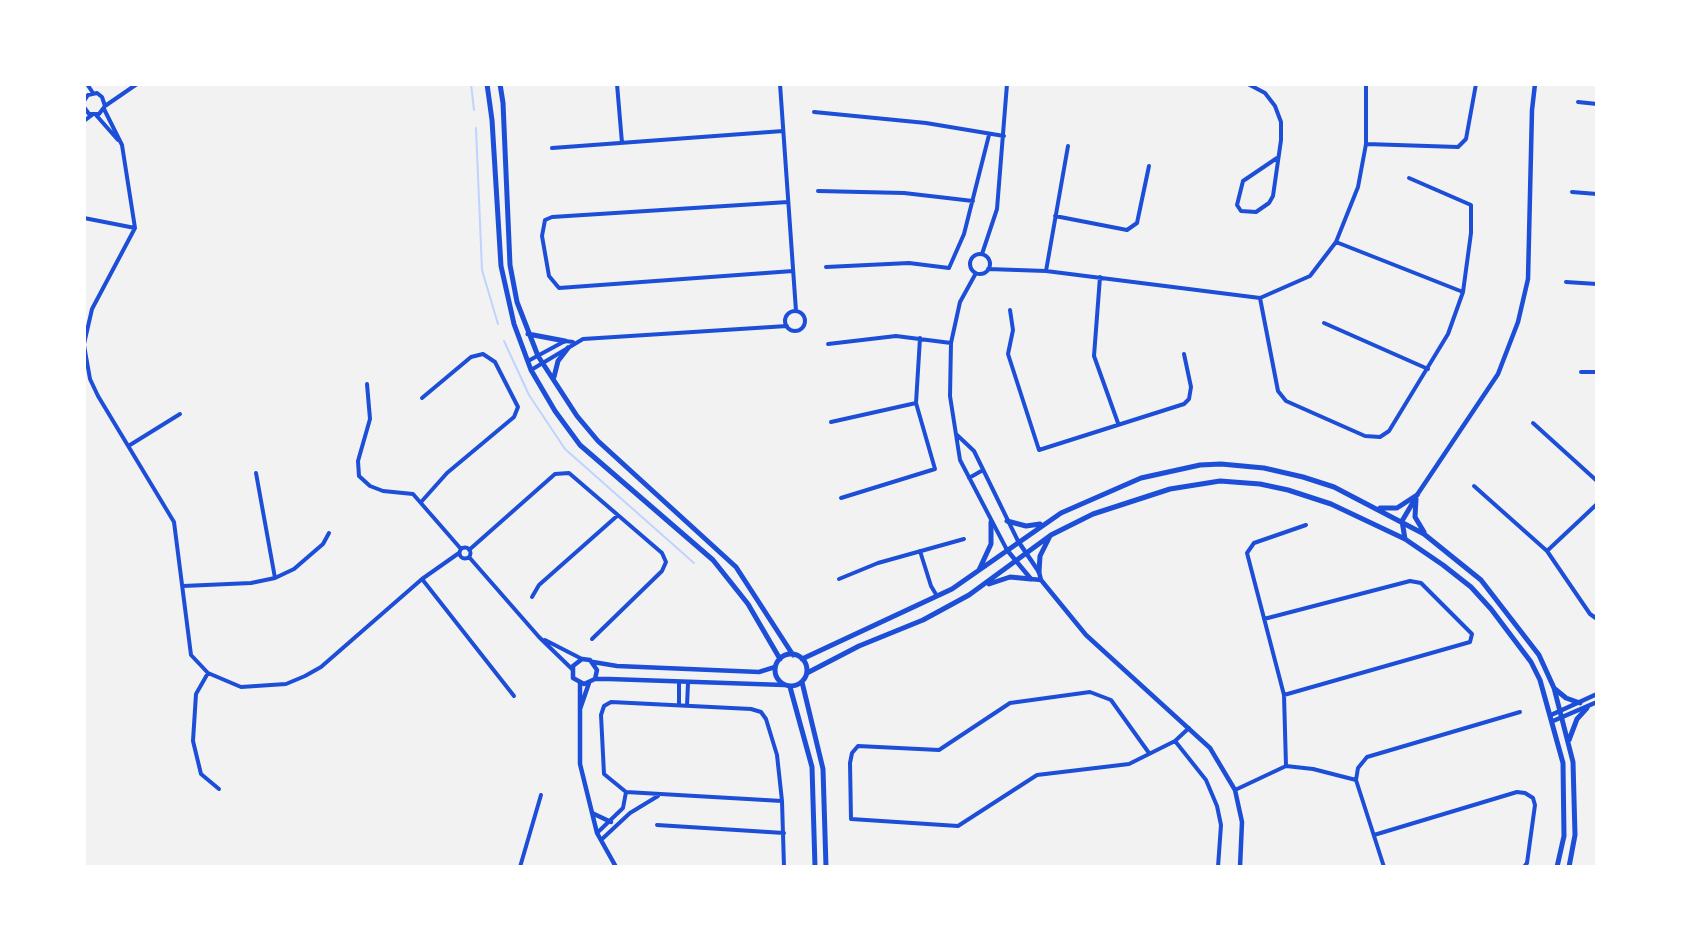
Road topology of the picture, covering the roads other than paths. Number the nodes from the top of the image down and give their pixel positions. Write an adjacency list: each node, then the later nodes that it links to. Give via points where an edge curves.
1 (87, 84): 12 (street)
2 (137, 84): 17 (street)
3 (487, 84): 66 (main road, via 501,266 514,324)
4 (500, 84): 56 (main road, via 508,249 517,302)
5 (617, 84): 24 (street)
6 (780, 84): 21 (street)
7 (1007, 84): 23 (street)
8 (1248, 84): 29 (street, via 1265,93 1275,106 1281,122)
9 (1366, 84): 25 (street)
10 (1476, 84): 25 (street, via 1466,139 1458,147)
11 (1535, 84): 87 (street, via 1528,279 1518,322 1498,374)
12 (93, 93): 13 (street); 17 (street, via 102,97)
13 (84, 99)
14 (1578, 102): 15 (street)
15 (1597, 104)
16 (84, 107): 19 (street)
17 (104, 108): 19 (street); 26 (street)
18 (814, 112): 22 (street, via 926,123)
19 (94, 115): 20 (street); 26 (street)
20 (84, 121)
21 (783, 131): 24 (street); 36 (street)
22 (989, 135): 23 (street); 35 (street)
23 (1004, 136): 41 (street, via 997,209)
24 (621, 143): 28 (street)
25 (1366, 144): 40 (street, via 1358,187)
26 (122, 145): 39 (street)
27 (1068, 146): 37 (street)
28 (552, 148)
29 (1277, 158): 29 (street, via 1269,203 1256,212 1241,211 1237,205 1243,181)
30 (1149, 166): 37 (street, via 1137,224 1127,230)
31 (1409, 178): 50 (street, via 1471,205)
32 (818, 191): 35 (street, via 904,192)
33 (1572, 192): 34 (street)
34 (1597, 194)
35 (973, 201): 42 (street, via 949,268 909,264)
36 (788, 202): 44 (street); 44 (street, via 552,217 545,220 542,231 549,276 555,286 571,288)
37 (1055, 216): 45 (street)
38 (84, 218): 39 (street)
39 (135, 228): 62 (street, via 92,309)
40 (1336, 242): 50 (street); 51 (street, via 1310,276)
41 (982, 254): 43 (street, via 989,260); 46 (street, via 971,259)
42 (826, 267)
43 (988, 269): 45 (street); 46 (street)
44 (793, 271): 53 (street)
45 (1046, 271): 47 (street)
46 (976, 273): 60 (street, via 960,302)
47 (1100, 277): 51 (street); 78 (street, via 1094,356)
48 (1566, 282): 49 (street)
49 (1597, 284)
50 (1463, 292): 68 (street, via 1448,334)
51 (1260, 298): 68 (street, via 1278,391 1286,401 1314,415 1365,436 1380,437 1394,423)
52 (1010, 310): 78 (street, via 1013,330 1008,354 1039,450)
53 (796, 311): 55 (street, via 786,316); 55 (street, via 804,317 802,326 794,330)
54 (1324, 323): 68 (street)
55 (787, 326): 59 (street)
56 (528, 333): 58 (main road); 65 (main road)
57 (920, 338): 60 (street); 61 (street, via 897,336); 75 (street)
58 (565, 341): 59 (street); 65 (street)
59 (574, 342): 63 (street)
60 (951, 343): 80 (street, via 950,396)
61 (828, 344)
62 (84, 345): 81 (street, via 90,379)
63 (568, 348): 67 (street); 72 (main road, via 558,361)
64 (1184, 354): 78 (street, via 1191,387 1189,399 1184,404)
65 (538, 356): 66 (street); 67 (main road)
66 (528, 361): 69 (main road)
67 (543, 363): 69 (street); 72 (main road)
68 (1428, 369)
69 (531, 370): 131 (main road, via 580,445 713,560 733,583)
70 (1581, 372): 71 (street)
71 (1597, 372)
72 (554, 377): 129 (main road, via 570,406 598,441 736,567)
73 (367, 384): 89 (street, via 370,419 358,461 359,476 370,486 413,494)
74 (422, 398): 89 (street, via 471,357 483,354 495,362 518,407 514,417 447,473)
75 (916, 403): 77 (street); 88 (street, via 935,469)
76 (180, 414): 81 (street)
77 (831, 422)
78 (1118, 423)
79 (1533, 423): 85 (street)
80 (955, 434): 82 (street, via 974,451); 84 (street, via 960,460)
81 (130, 445): 119 (street, via 174,522)
82 (983, 470): 84 (street); 93 (street)
83 (256, 473): 114 (street)
84 (969, 478): 95 (street)
85 (1597, 481)
86 (1474, 486): 108 (street)
87 (1417, 495): 91 (main road, via 1397,508); 94 (main road); 99 (main road, via 1415,517)
88 (841, 498)
89 (422, 501): 106 (street)
90 (1597, 504): 108 (street)
91 (1373, 507): 94 (main road); 96 (main road, via 1334,487 1290,473 1200,465 1141,478 1080,503)
92 (617, 516): 104 (street, via 568,473 558,472); 122 (street, via 539,585); 128 (street, via 662,553 666,562 662,571)
93 (1007, 521): 96 (main road, via 1026,526); 103 (street)
94 (1402, 521): 99 (main road); 102 (main road)
95 (992, 522): 105 (street); 113 (main road, via 991,544)
96 (1046, 523): 103 (main road)
97 (1306, 525): 125 (street, via 1248,548 1247,558)
98 (329, 533): 114 (street, via 323,544 294,569)
99 (1425, 534): 123 (main road, via 1481,580)
100 (1051, 535): 102 (main road, via 1093,514 1139,498 1220,481 1288,490 1331,504); 109 (main road); 112 (main road, via 1040,556)
101 (963, 539): 107 (street)
102 (1405, 539): 124 (main road, via 1471,587)
103 (1018, 541): 105 (main road); 109 (street)
104 (469, 550): 106 (street); 110 (street)
105 (1007, 550): 111 (street); 113 (main road)
106 (460, 551): 110 (street, via 464,559); 115 (street)
107 (920, 551): 116 (street); 121 (street)
108 (1546, 551): 126 (street)
109 (1025, 552): 111 (main road); 112 (street)
110 (469, 557): 127 (street)
111 (1015, 560): 117 (street); 120 (main road)
112 (1040, 572): 118 (street)
113 (977, 574): 121 (main road)
114 (275, 578): 119 (street)
115 (422, 579): 137 (street, via 321,667 305,676 286,684 241,687); 149 (street)
116 (839, 579)
117 (1031, 579): 118 (street); 120 (main road, via 1010,577)
118 (1041, 580): 159 (street, via 1086,635)
119 (183, 586): 137 (street, via 191,655)
120 (983, 586): 136 (main road, via 923,620)
121 (937, 596): 132 (main road)
122 (531, 597)
123 (1500, 602): 124 (main road); 146 (main road, via 1539,655)
124 (1491, 609): 158 (main road, via 1532,662)
125 (1264, 618): 148 (street); 148 (street, via 1410,580 1421,583 1472,634 1470,642)
126 (1597, 619)
127 (539, 637): 130 (street); 135 (street)
128 (592, 639)
129 (794, 654): 131 (main road); 132 (main road)
130 (582, 659): 133 (street); 135 (street)
131 (780, 659): 134 (main road)
132 (802, 659): 136 (main road)
133 (593, 662): 134 (street, via 759,672); 138 (street, via 597,670)
134 (775, 667): 144 (main road, via 776,677)
135 (572, 669): 141 (street, via 573,678)
136 (807, 673): 140 (main road)
137 (208, 674): 165 (street, via 196,694 193,741 201,774)
138 (595, 679): 139 (street); 142 (street)
139 (679, 682): 143 (street); 152 (street)
140 (802, 682): 145 (main road); 182 (main road, via 823,769)
141 (580, 683): 142 (street); 155 (street)
142 (589, 683): 155 (street)
143 (688, 683): 144 (street); 153 (street)
144 (783, 685): 145 (main road)
145 (790, 687): 181 (main road, via 812,767)
146 (1554, 688): 151 (main road); 157 (main road)
147 (1597, 694): 151 (street)
148 (1284, 695): 163 (street)
149 (514, 696)
150 (1597, 702): 154 (street)
151 (1580, 703): 157 (street)
152 (679, 705): 153 (street); 167 (street, via 611,702 604,706 603,774)
153 (687, 706): 170 (street, via 761,712 769,728)
154 (1587, 708): 157 (street); 161 (main road, via 1576,719)
155 (579, 711): 171 (street, via 580,764)
156 (1520, 712): 164 (street, via 1367,757 1358,768)
157 (1562, 715): 158 (street); 161 (main road)
158 (1552, 718): 187 (main road, via 1565,787 1564,836)
159 (1189, 728): 160 (street); 166 (street, via 1210,748)
160 (1175, 741): 162 (street); 183 (street, via 1206,780 1217,806 1221,825)
161 (1568, 741): 188 (main road, via 1576,784 1575,835)
162 (1149, 753): 162 (street, via 1129,764 1037,775 958,826 851,819 850,763 858,746 939,750 1010,704 1090,692 1111,700)
163 (1286, 766): 164 (street); 166 (street)
164 (1356, 780): 176 (street)
165 (219, 789)
166 (1235, 790): 184 (street, via 1242,822)
167 (626, 792): 169 (street); 172 (street, via 623,808)
168 (541, 795): 178 (street)
169 (658, 795): 170 (street); 177 (street, via 630,813)
170 (782, 801): 175 (street)
171 (590, 812): 172 (street); 174 (street)
172 (611, 822): 174 (street)
173 (657, 825): 175 (street)
174 (597, 833): 177 (street)
175 (784, 833): 180 (street)
176 (1374, 835): 185 (street); 186 (street, via 1516,792 1525,793 1533,798 1534,805)
177 (601, 840): 179 (street)
178 (520, 867)
179 (616, 867)
180 (784, 867)
181 (815, 867)
182 (826, 867)
183 (1218, 867)
184 (1240, 867)
185 (1384, 867)
186 (1524, 867)
187 (1557, 867)
188 (1569, 867)

